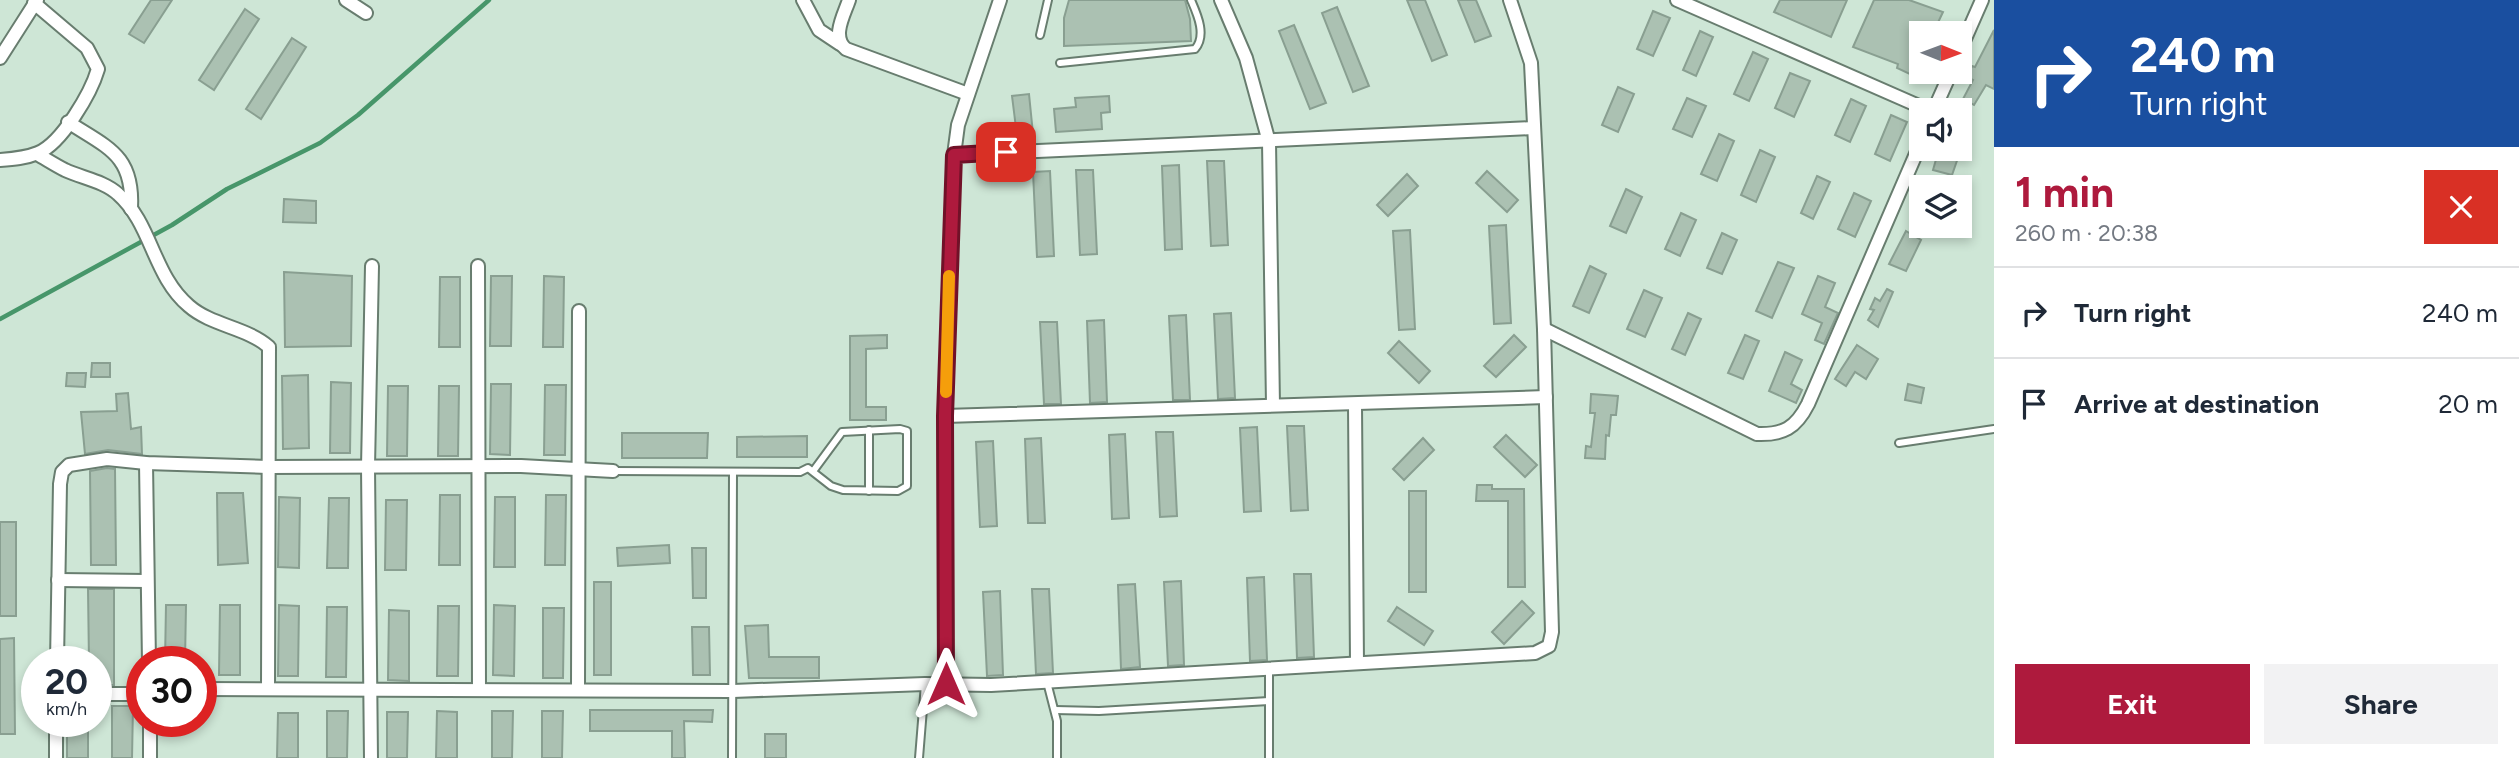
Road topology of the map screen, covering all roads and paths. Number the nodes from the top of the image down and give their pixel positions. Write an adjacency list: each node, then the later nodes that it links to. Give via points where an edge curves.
1 (346, 0): 12 (street)
2 (803, 0): 15 (street, via 819,30)
3 (849, 0): 15 (street, via 838,36)
4 (1000, 0): 18 (street)
5 (1048, 0): 14 (lane)
6 (1191, 0): 17 (lane, via 1201,32 1195,49)
7 (1221, 0): 22 (street, via 1246,58)
8 (1510, 0): 21 (street, via 1531,63)
9 (1677, 0): 19 (street)
10 (1982, 0): 13 (street)
11 (36, 2): 16 (street); 20 (street, via 87,48 98,69 92,91)
12 (366, 13)
13 (1972, 23)
14 (1040, 35)
15 (840, 44): 18 (street)
16 (0, 58)
17 (1060, 62)
18 (968, 94): 24 (street)
19 (1909, 102)
20 (68, 122): 23 (street, via 49,147); 27 (street, via 123,161 132,185)
21 (1533, 128): 22 (street); 31 (street)
22 (1269, 142): 24 (street); 33 (street)
23 (37, 154): 25 (street); 27 (street, via 117,193)
24 (954, 155): 35 (street)
25 (0, 160)
26 (1913, 161): 31 (street, via 1799,423 1778,435 1757,434)
27 (131, 209): 40 (street, via 165,281 191,308 258,337 269,347)
28 (372, 266): 41 (street)
29 (478, 266): 42 (street)
30 (579, 310): 43 (street)
31 (1544, 329): 32 (street)
32 (1546, 397): 34 (street); 52 (street, via 1549,646 1535,653)
33 (1273, 405): 34 (street); 35 (street)
34 (1354, 405): 52 (street)
35 (945, 416): 56 (street)
36 (1994, 429): 38 (lane)
37 (869, 430): 44 (lane, via 842,432); 47 (lane); 47 (lane, via 907,431 907,486 898,491)
38 (1899, 443)
39 (146, 464): 40 (street); 48 (street, via 95,460 69,465 62,472); 49 (street)
40 (268, 467): 41 (street); 58 (street)
41 (368, 467): 42 (street); 61 (street)
42 (478, 467): 43 (street); 60 (street)
43 (579, 470): 45 (street); 59 (street)
44 (814, 470): 46 (lane); 47 (lane, via 837,489)
45 (613, 471): 46 (lane)
46 (733, 472): 62 (lane)
47 (869, 491)
48 (58, 580): 49 (street); 50 (street)
49 (147, 581): 51 (street)
50 (57, 646)
51 (149, 646)
52 (1357, 663): 53 (street)
53 (1269, 668): 54 (street); 63 (lane)
54 (1047, 682): 56 (street); 64 (lane)
55 (925, 684): 56 (street); 62 (street); 71 (lane)
56 (946, 684)
57 (217, 689): 58 (street)
58 (268, 689): 61 (street)
59 (578, 689): 60 (street); 62 (street)
60 (479, 690): 61 (street)
61 (372, 691): 69 (street)
62 (733, 691): 70 (lane)
63 (1269, 701): 64 (lane); 73 (lane)
64 (1055, 710): 72 (lane)
65 (56, 737): 67 (street)
66 (149, 737): 68 (street)
67 (56, 758)
68 (150, 758)
69 (371, 758)
70 (732, 758)
71 (919, 758)
72 (1057, 758)
73 (1269, 758)

